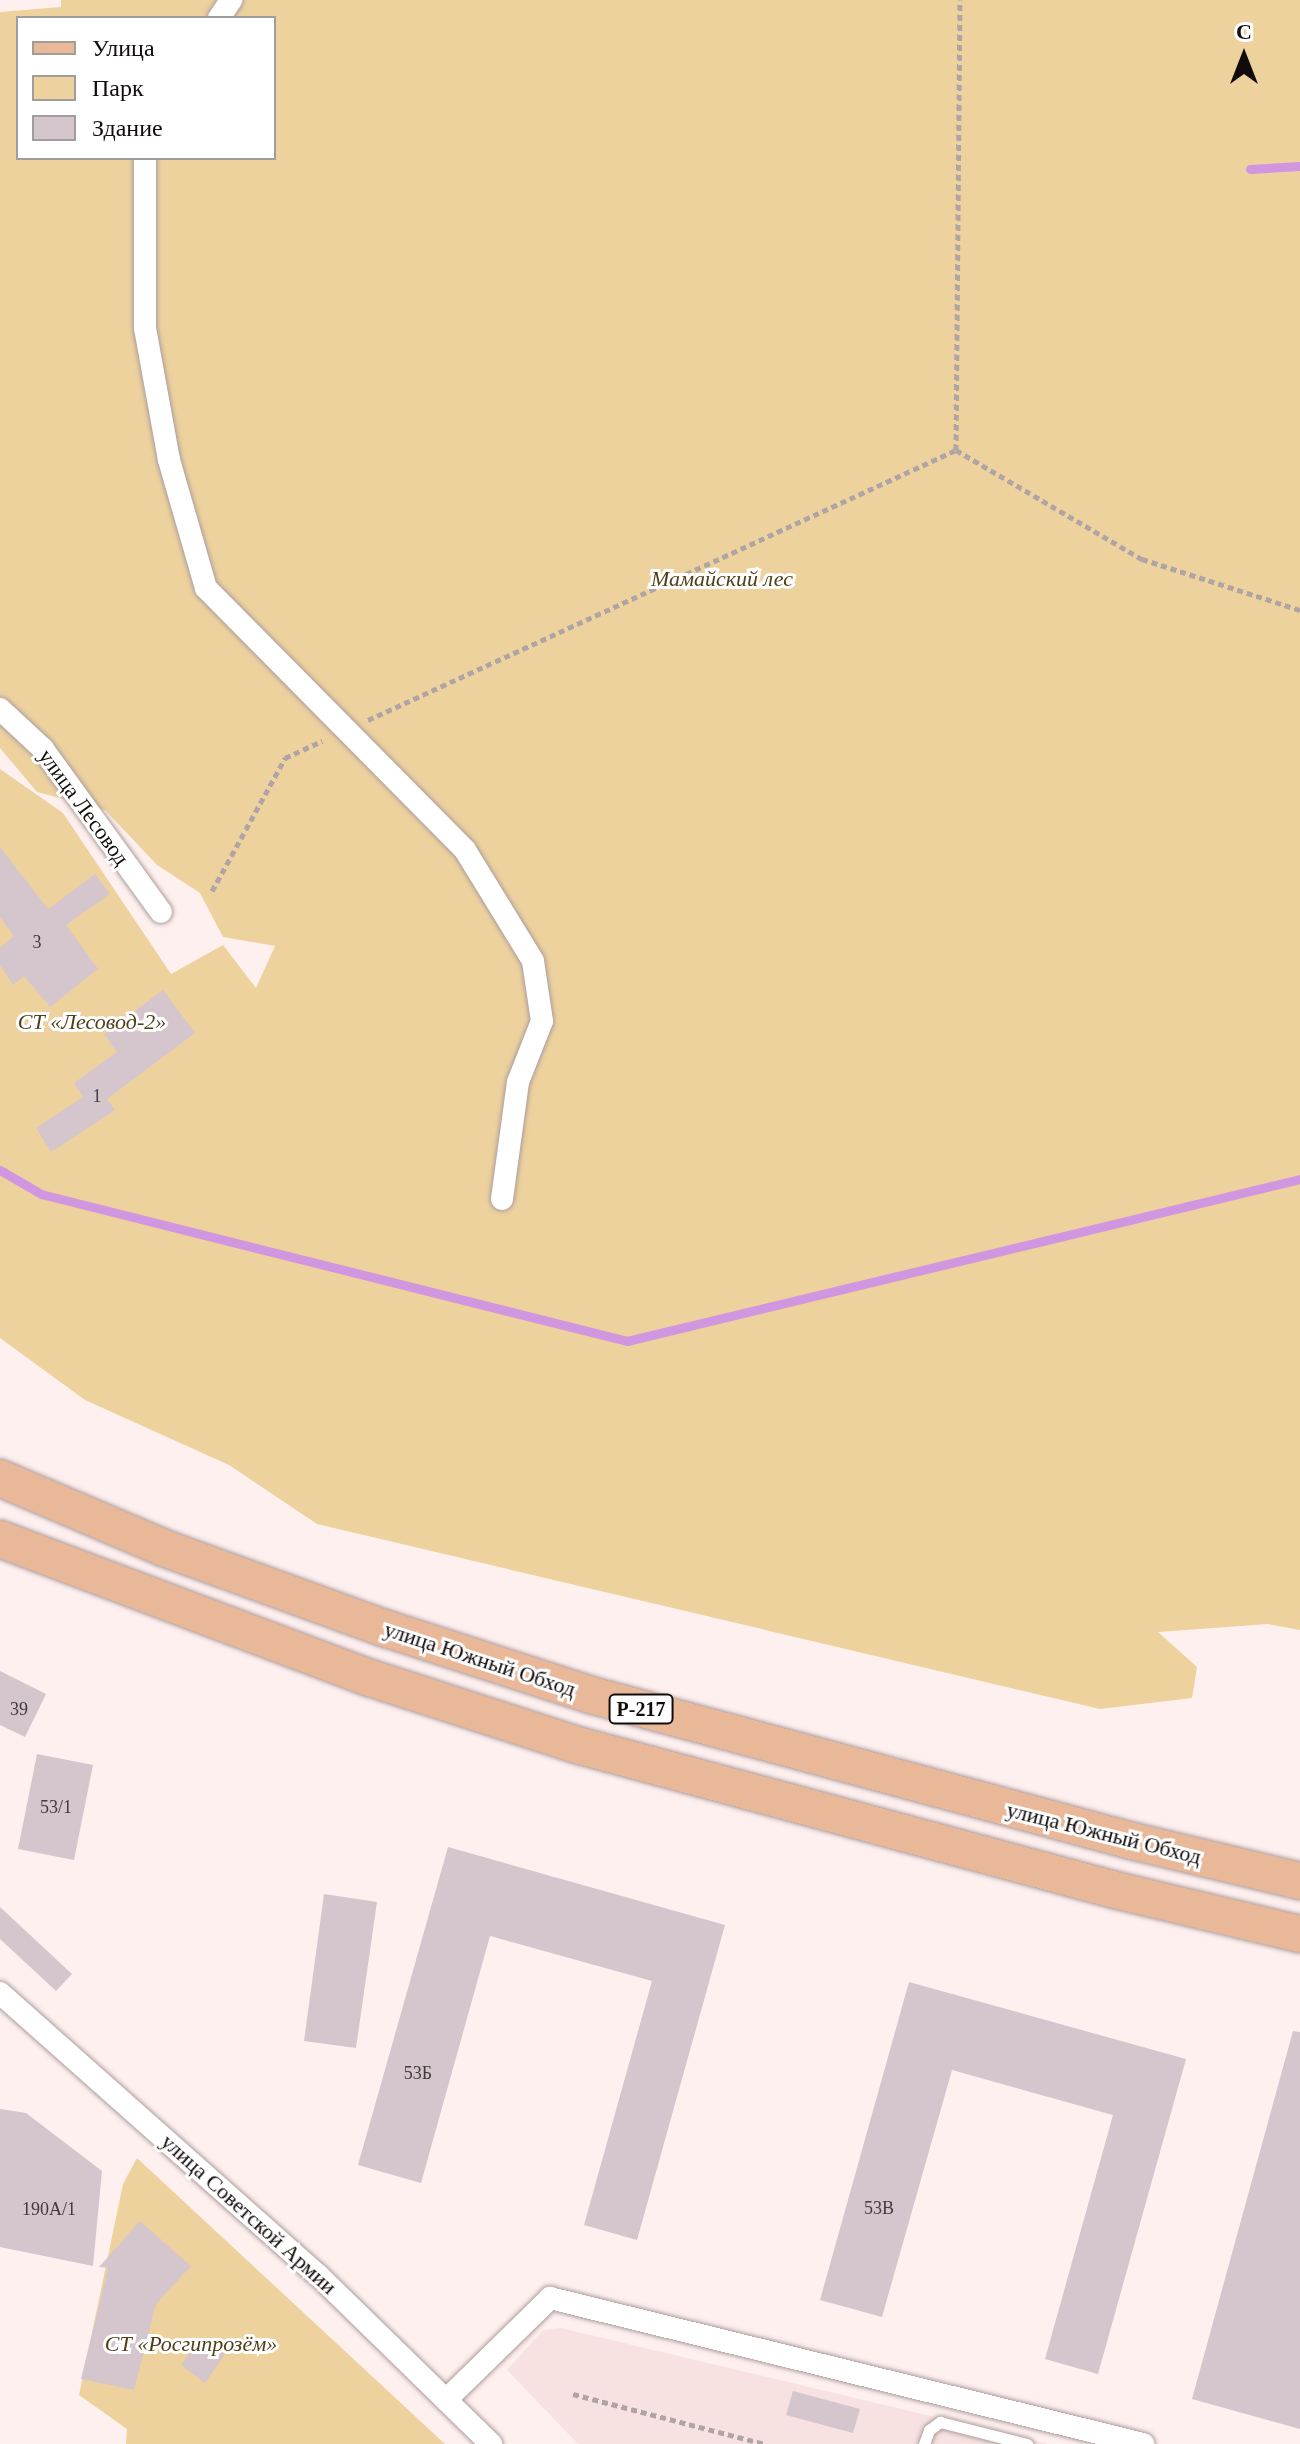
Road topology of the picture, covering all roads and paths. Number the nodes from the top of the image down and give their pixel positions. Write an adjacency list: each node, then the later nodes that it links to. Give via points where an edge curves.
1 (960, 0): 3 (path)
2 (145, 160): 6 (street, via 145,328 169,460 206,588)
3 (956, 450): 4 (path, via 1142,559); 6 (path)
4 (1300, 610)
5 (0, 709): 8 (street, улица Лесовод, via 43,749)
6 (346, 730): 7 (path, via 285,758); 9 (street, via 465,850 533,961 542,1021 518,1082)
7 (212, 891)
8 (161, 912)
9 (502, 1199)
10 (0, 1478): 12 (main road, улица Южный Обход / Р-217, via 164,1548 591,1695)
11 (0, 1539): 13 (main road, Р-217, via 370,1678 577,1745)
12 (1300, 1881)
13 (1300, 1934)
14 (0, 1993): 16 (street, улица Советской Армии, via 318,2275)
15 (573, 2394): 18 (path)
16 (446, 2400): 17 (street, улица Советской Армии); 21 (street, via 550,2298)
17 (491, 2444)
18 (765, 2444)
19 (924, 2444): 20 (lane, via 929,2430 940,2422)
20 (1027, 2444)
21 (1143, 2444)

